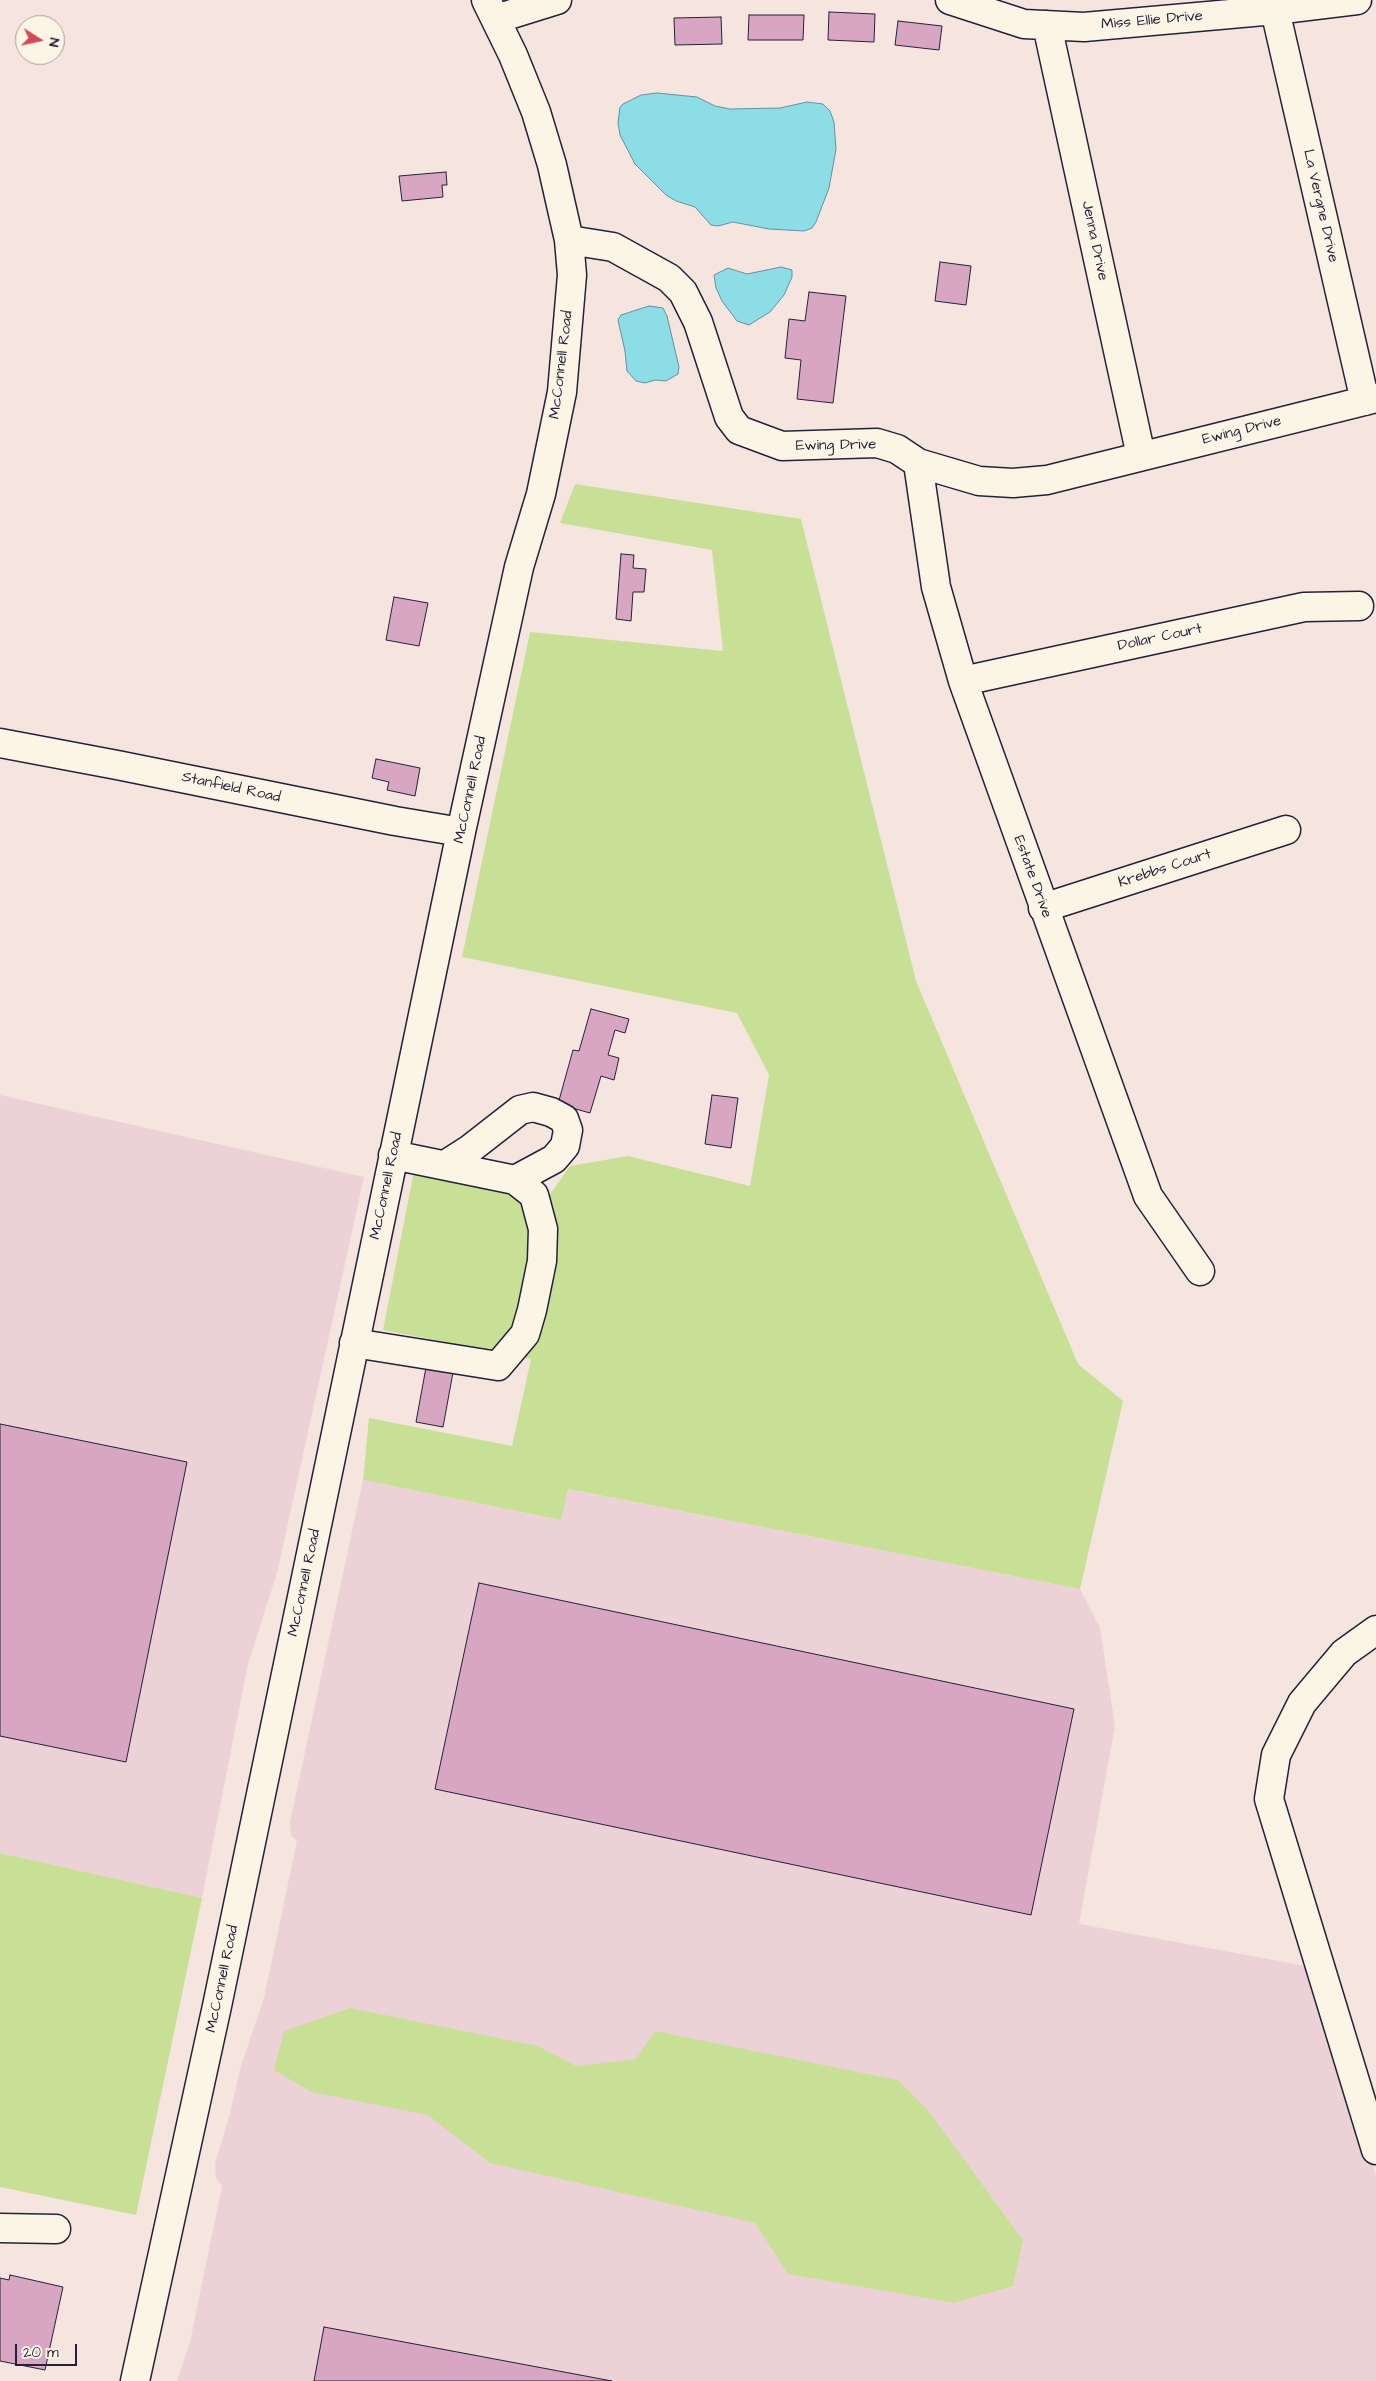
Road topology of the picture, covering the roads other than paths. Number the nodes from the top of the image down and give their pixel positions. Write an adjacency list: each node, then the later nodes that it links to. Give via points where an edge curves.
1 (557, 0): 4 (street)
2 (1357, 0): 5 (street, Miss Ellie Drive)
3 (966, 2): 6 (street, Miss Ellie Drive, via 1024,24)
4 (491, 10): 7 (street, McConnell Road, via 536,112)
5 (1275, 10): 6 (street, Miss Ellie Drive, via 1084,27); 8 (street, La Vergne Drive)
6 (1047, 26): 9 (street, Jenna Drive)
7 (570, 240): 10 (street, Ewing Drive, via 613,247 669,278 683,292 698,322 730,417 739,430 782,446 877,443 897,449); 15 (street, McConnell Road, via 572,275 562,392 541,494 519,566)
8 (1370, 399): 9 (street, Ewing Drive)
9 (1141, 456): 10 (street, Ewing Drive, via 1047,480 1013,483 978,481)
10 (918, 463): 12 (street, Estate Drive, via 936,587)
11 (1359, 606): 12 (street, Dollar Court, via 1304,607)
12 (963, 681): 16 (street, Estate Drive)
13 (0, 743): 15 (street, Stanfield Road)
14 (1286, 830): 16 (street, Krebbs Court)
15 (462, 832): 17 (street, McConnell Road)
16 (1043, 908): 20 (street, Estate Drive, via 1148,1196)
17 (393, 1155): 18 (street); 21 (street, McConnell Road)
18 (445, 1165): 19 (street); 19 (street, via 520,1110 533,1107 564,1120 568,1130 565,1146 554,1159)
19 (515, 1180): 21 (street, via 534,1195 543,1229 542,1262 525,1334 498,1366)
20 (1200, 1271)
21 (354, 1343): 26 (street, McConnell Road, via 219,1996)
22 (1376, 1630): 23 (street, via 1344,1653 1302,1703 1276,1755 1269,1799)
23 (1376, 2150)
24 (0, 2228): 25 (street)
25 (56, 2229)
26 (135, 2381)

